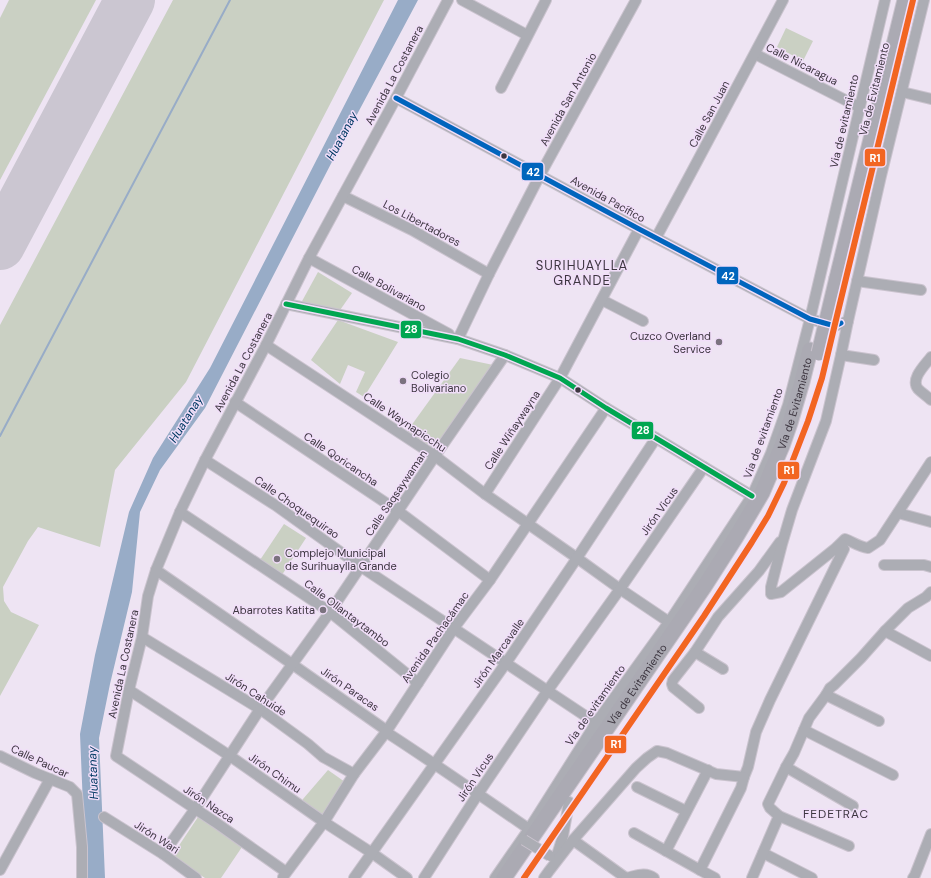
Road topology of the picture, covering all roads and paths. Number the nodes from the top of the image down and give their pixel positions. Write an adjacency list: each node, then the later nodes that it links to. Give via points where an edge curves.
1 (448, 0): 14 (street, Avenida La Costanera)
2 (462, 0): 10 (street)
3 (546, 0): 10 (street)
4 (636, 0): 17 (street, Avenida San Antonio)
5 (783, 0): 11 (street, Calle San Juan)
6 (885, 0): 16 (street, Via de evitamiento)
7 (896, 0): 23 (highway, Vía de Evitamiento)
8 (905, 0): 23 (highway, Vía de Evitamiento)
9 (924, 0): 13 (street)
10 (527, 35): 12 (street)
11 (755, 54): 16 (street, Calle Nicaragua); 20 (street, Calle San Juan)
12 (501, 88)
13 (902, 92): 15 (street); 24 (street)
14 (396, 98): 17 (street, Avenida Pacífico); 18 (street, Avenida La Costanera)
15 (931, 99)
16 (859, 107): 28 (street, Via de evitamiento)
17 (540, 175): 19 (street, Avenida Pacífico); 22 (street, Avenida San Antonio)
18 (344, 196): 21 (street, Avenida La Costanera); 22 (street, Los Libertadores, via 412,230)
19 (639, 229): 20 (street, Avenida Pacífico); 26 (street)
20 (656, 238): 28 (street, Avenida Pacífico)
21 (309, 258): 27 (street, Avenida La Costanera); 31 (street, Calle Bolivariano)
22 (489, 274): 31 (street, Avenida San Antonio)
23 (833, 277): 33 (highway, Vía de Evitamiento)
24 (857, 281): 25 (street); 30 (street)
25 (921, 290)
26 (602, 300): 29 (street); 38 (street)
27 (286, 304): 31 (street); 32 (street, Avenida La Costanera)
28 (810, 319): 30 (street, Avenida Pacífico, via 835,326); 48 (street, Via de evitamiento, via 788,405)
29 (643, 321)
30 (848, 321): 35 (street)
31 (458, 339): 34 (street)
32 (266, 345): 40 (street, Avenida La Costanera); 43 (street, Calle Waynapicchu)
33 (814, 352): 96 (highway, Vía de Evitamiento, via 812,384 798,427 776,482 747,538); 123 (highway, Vía de Evitamiento, via 782,446 762,493 704,587)
34 (505, 355): 38 (street); 43 (street, Calle Saqsaywaman)
35 (841, 355): 37 (street); 54 (street, via 826,420)
36 (931, 358): 39 (street, via 921,370 916,384)
37 (874, 360)
38 (560, 378): 41 (street); 47 (street, Calle Wiñaywayna)
39 (931, 400)
40 (235, 402): 44 (street, Avenida La Costanera); 49 (street, Calle Qoricancha)
41 (606, 408): 42 (street); 53 (street, Avenida Pachacámac)
42 (656, 438): 46 (street); 56 (street, Jirón Marcavalle)
43 (435, 456): 47 (street, Calle Waynapicchu); 49 (street, Calle Saqsaywaman)
44 (205, 460): 50 (street, Avenida La Costanera); 58 (street, Calle Choquequirao, via 275,505)
45 (931, 462): 51 (street)
46 (704, 467): 48 (street); 62 (street, Jirón Vicus)
47 (485, 494): 53 (street, Calle Waynapicchu)
48 (752, 496): 65 (street, Via de evitamiento)
49 (398, 511): 58 (street, Calle Saqsaywaman); 61 (street, Calle Qoricancha)
50 (180, 512): 60 (street, Avenida La Costanera); 64 (street, Calle Ollantaytambo)
51 (898, 514): 52 (street); 55 (street, via 880,540 872,546 862,547 845,539)
52 (931, 522)
53 (528, 524): 56 (street); 61 (street, Avenida Pachacámac)
54 (783, 538): 55 (street, via 771,594 782,592); 69 (street, via 759,571 718,617)
55 (837, 547): 92 (street, via 841,544 844,548 756,732)
56 (577, 558): 62 (street); 71 (street, Jirón Marcavalle)
57 (884, 565): 59 (street)
58 (360, 566): 64 (street, Calle Saqsaywaman); 66 (street, Calle Choquequirao)
59 (931, 567)
60 (156, 570): 68 (street, Avenida La Costanera, via 148,596); 72 (street, Jirón Paracas)
61 (490, 580): 66 (street, Avenida Pachacámac)
62 (620, 589): 65 (street); 76 (street, Jirón Vicus)
63 (931, 592): 67 (street, via 908,608)
64 (330, 612): 72 (street, Calle Saqsaywaman); 74 (street, Calle Ollantaytambo)
65 (669, 622): 81 (street, Via de evitamiento)
66 (454, 628): 71 (street); 74 (street, Avenida Pachacámac)
67 (885, 631): 70 (street); 77 (street)
68 (142, 637): 75 (street, Avenida La Costanera); 79 (street, Jirón Cahuide)
69 (695, 652): 73 (street); 78 (street, via 672,684)
70 (931, 656)
71 (506, 663): 76 (street); 87 (street, Jirón Marcavalle)
72 (292, 664): 79 (street, Calle Saqsaywaman); 83 (street, Jirón Paracas)
73 (723, 669)
74 (418, 683): 83 (street, Avenida Pachacámac)
75 (129, 690): 85 (street, Avenida La Costanera); 86 (street, Jirón Chimu)
76 (548, 690): 81 (street); 95 (street, Jirón Vicus)
77 (826, 695): 80 (street); 82 (street, via 809,718)
78 (698, 708)
79 (260, 709): 86 (street, Calle Saqsaywaman); 90 (street, Jirón Cahuide, via 323,757)
80 (879, 721)
81 (596, 723): 103 (street, Via de evitamiento)
82 (804, 730): 88 (street); 91 (street)
83 (386, 732): 87 (street, Jirón Paracas); 90 (street, Avenida Pachacámac)
84 (0, 756): 93 (street, Calle Paucar)
85 (116, 756): 98 (street, Jirón Nazca)
86 (230, 756): 98 (street, Calle Saqsaywaman); 102 (street, Jirón Chimu)
87 (435, 764): 95 (street, Jirón Paracas); 110 (street, Jirón Marcavalle)
88 (786, 767): 97 (street); 100 (street, via 768,804)
89 (708, 770): 92 (street, via 716,774); 99 (street); 107 (street, via 657,750 636,768)
90 (354, 774): 102 (street, Avenida Pachacámac)
91 (893, 775)
92 (744, 777): 114 (street)
93 (50, 779): 113 (street); 117 (street, Calle Paucar, via 70,787 77,794)
94 (637, 787): 99 (street)
95 (478, 794): 103 (street, Jirón Paracas); 121 (street, Jirón Vicus)
96 (569, 802): 116 (street, via 560,848); 124 (highway, Vía de Evitamiento)
97 (853, 806)
98 (195, 809): 111 (street, Calle Saqsaywaman); 115 (street, Jirón Nazca)
99 (686, 811): 109 (street)
100 (779, 816): 108 (street); 112 (street)
101 (104, 818): 111 (street, Jirón Wari)
102 (324, 822): 110 (street, Jirón Chimu); 115 (street, Avenida Pachacámac)
103 (529, 829): 122 (street, Via de evitamiento)
104 (634, 833): 109 (street)
105 (931, 834): 131 (street)
106 (524, 840): 125 (street, bridge, via 550,856)
107 (573, 840): 116 (street); 126 (street)
108 (849, 846)
109 (666, 851): 114 (street)
110 (372, 853): 119 (street, Jirón Marcavalle); 120 (street, Jirón Chimu)
111 (162, 854): 118 (street, Jirón Wari)
112 (763, 854): 129 (street); 130 (street)
113 (0, 870)
114 (700, 870): 128 (street)
115 (285, 875)
116 (547, 875)
117 (82, 878)
118 (196, 878)
119 (354, 878)
120 (406, 878)
121 (424, 878)
122 (495, 878)
123 (504, 878)
124 (516, 878)
125 (539, 878)
126 (626, 878): 127 (street, via 646,874)
127 (654, 878)
128 (715, 878)
129 (752, 878)
130 (812, 878)
131 (913, 878)

